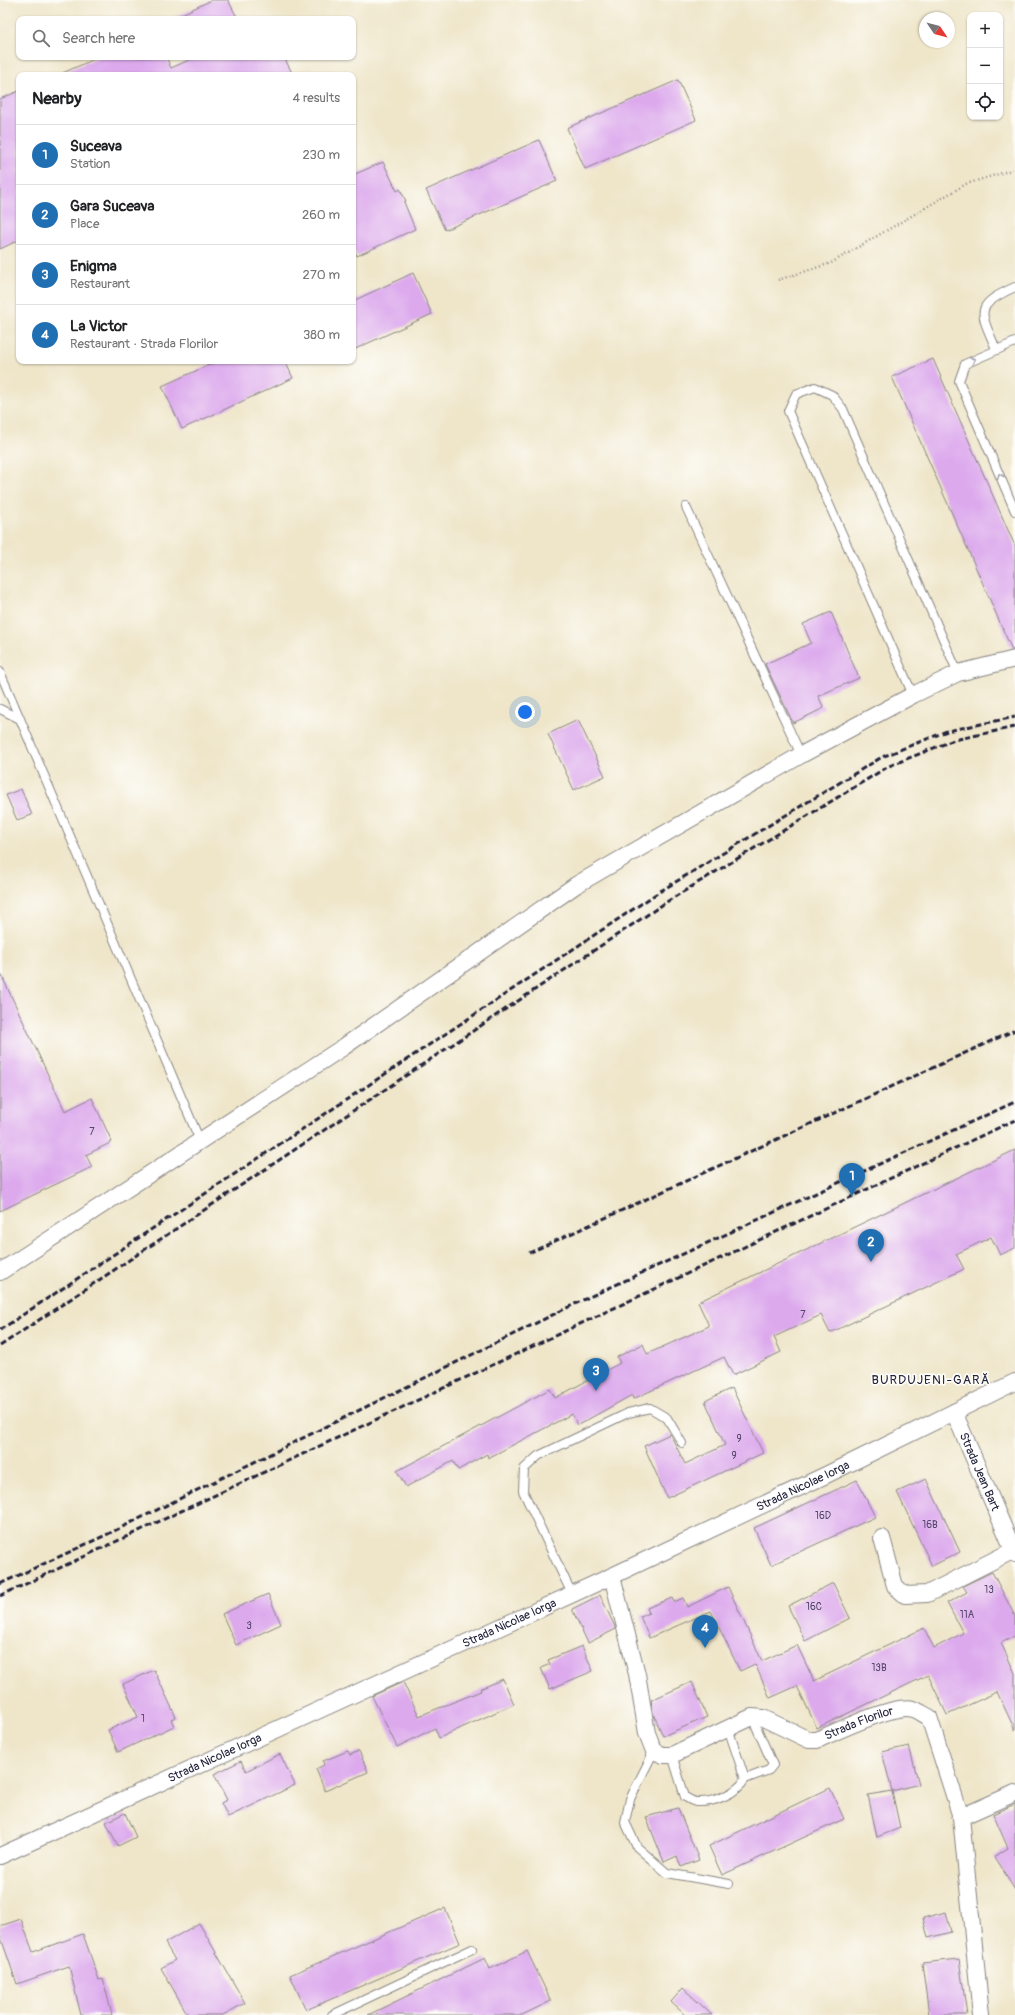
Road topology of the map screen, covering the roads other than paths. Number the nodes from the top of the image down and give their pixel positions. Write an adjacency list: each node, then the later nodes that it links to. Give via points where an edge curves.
1 (1015, 287): 3 (lane, via 986,303 982,316)
2 (1015, 342): 3 (lane)
3 (996, 349): 5 (lane, one-way to 3, via 959,381 965,364)
4 (686, 508): 12 (lane)
5 (1015, 512)
6 (1015, 659): 8 (street)
7 (0, 672): 11 (lane)
8 (958, 673): 9 (street); 9 (lane, via 843,409 832,395 815,387 796,394 788,411)
9 (913, 695): 12 (street)
10 (0, 709): 11 (lane)
11 (20, 719): 13 (lane)
12 (801, 754): 13 (street, via 576,885 342,1048)
13 (200, 1141): 14 (street)
14 (0, 1272)
15 (1015, 1382): 16 (street, Strada Nicolae Iorga)
16 (954, 1412): 19 (street, Strada Jean Bart); 20 (street, Strada Nicolae Iorga)
17 (682, 1444): 21 (lane, via 667,1418 650,1408 628,1413 538,1456 524,1470 523,1491)
18 (882, 1538): 19 (street, via 895,1586 905,1595 927,1594)
19 (1014, 1552)
20 (612, 1576): 21 (street, Strada Nicolae Iorga); 24 (street, via 637,1674 647,1733)
21 (572, 1594): 29 (street, Strada Nicolae Iorga)
22 (752, 1717): 23 (street); 26 (lane, via 773,1765 769,1770); 28 (street, Strada Florilor, via 763,1718 808,1740 817,1740 882,1713 912,1708 929,1718)
23 (728, 1728): 25 (street); 26 (lane)
24 (654, 1751): 25 (street); 30 (lane, via 630,1799 625,1822 637,1847 667,1873)
25 (672, 1755): 26 (lane, via 685,1797 696,1802 709,1801 732,1792 742,1785)
26 (745, 1779)
27 (1015, 1793): 28 (street)
28 (961, 1817): 33 (street, Strada Florilor)
29 (0, 1856)
30 (729, 1884)
31 (472, 1948): 32 (lane)
32 (332, 2015)
33 (981, 2015)

